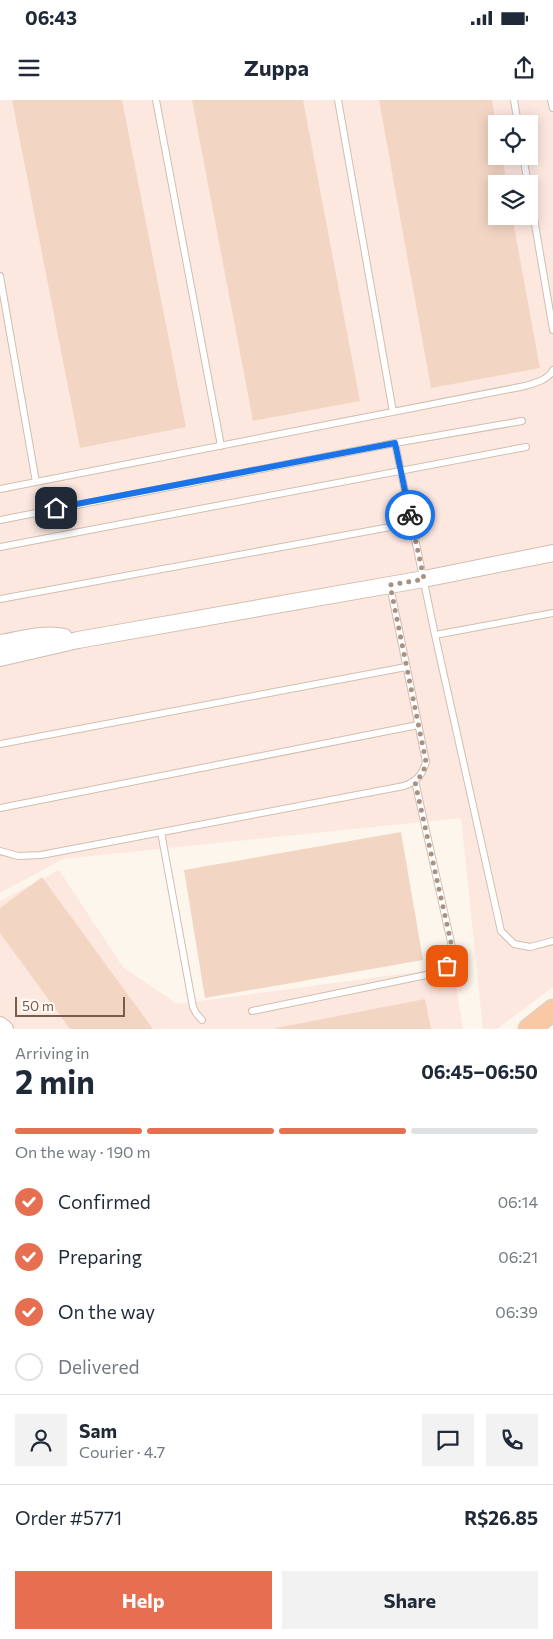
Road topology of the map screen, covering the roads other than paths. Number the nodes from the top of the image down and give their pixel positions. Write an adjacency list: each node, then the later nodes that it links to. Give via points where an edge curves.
1 (156, 100): 14 (lane)
2 (338, 100): 11 (lane)
3 (514, 100): 6 (lane)
4 (552, 100): 5 (lane)
5 (553, 108)
6 (516, 115)
7 (535, 225): 9 (lane)
8 (0, 276): 17 (lane)
9 (553, 330)
10 (553, 370): 11 (lane, via 540,381 525,386)
11 (393, 412): 14 (lane)
12 (522, 420): 13 (lane)
13 (395, 443): 16 (lane); 19 (lane)
14 (221, 446): 17 (lane)
15 (526, 446): 16 (lane)
16 (401, 470): 20 (lane); 21 (lane)
17 (36, 482): 18 (lane)
18 (0, 489)
19 (0, 520)
20 (412, 523): 23 (lane); 25 (lane)
21 (0, 547)
22 (553, 553): 23 (street)
23 (424, 579): 24 (street); 27 (lane)
24 (390, 585): 28 (street); 31 (lane)
25 (0, 599)
26 (553, 613): 27 (lane)
27 (435, 635): 38 (lane, via 501,931 514,944 530,947)
28 (78, 640): 29 (street, via 58,635); 30 (street)
29 (0, 643)
30 (0, 658)
31 (406, 667): 32 (lane); 33 (lane)
32 (418, 725): 34 (lane, via 426,762 423,773); 35 (lane)
33 (0, 744)
34 (415, 782): 36 (lane); 40 (lane, via 452,947 452,957 447,966 440,972)
35 (0, 808)
36 (162, 832): 37 (lane, via 42,855 18,856); 41 (lane, via 193,1007)
37 (0, 851)
38 (553, 941)
39 (553, 1010): 44 (highway)
40 (252, 1011)
41 (202, 1020)
42 (0, 1025): 43 (street)
43 (5, 1029)
44 (529, 1029)

